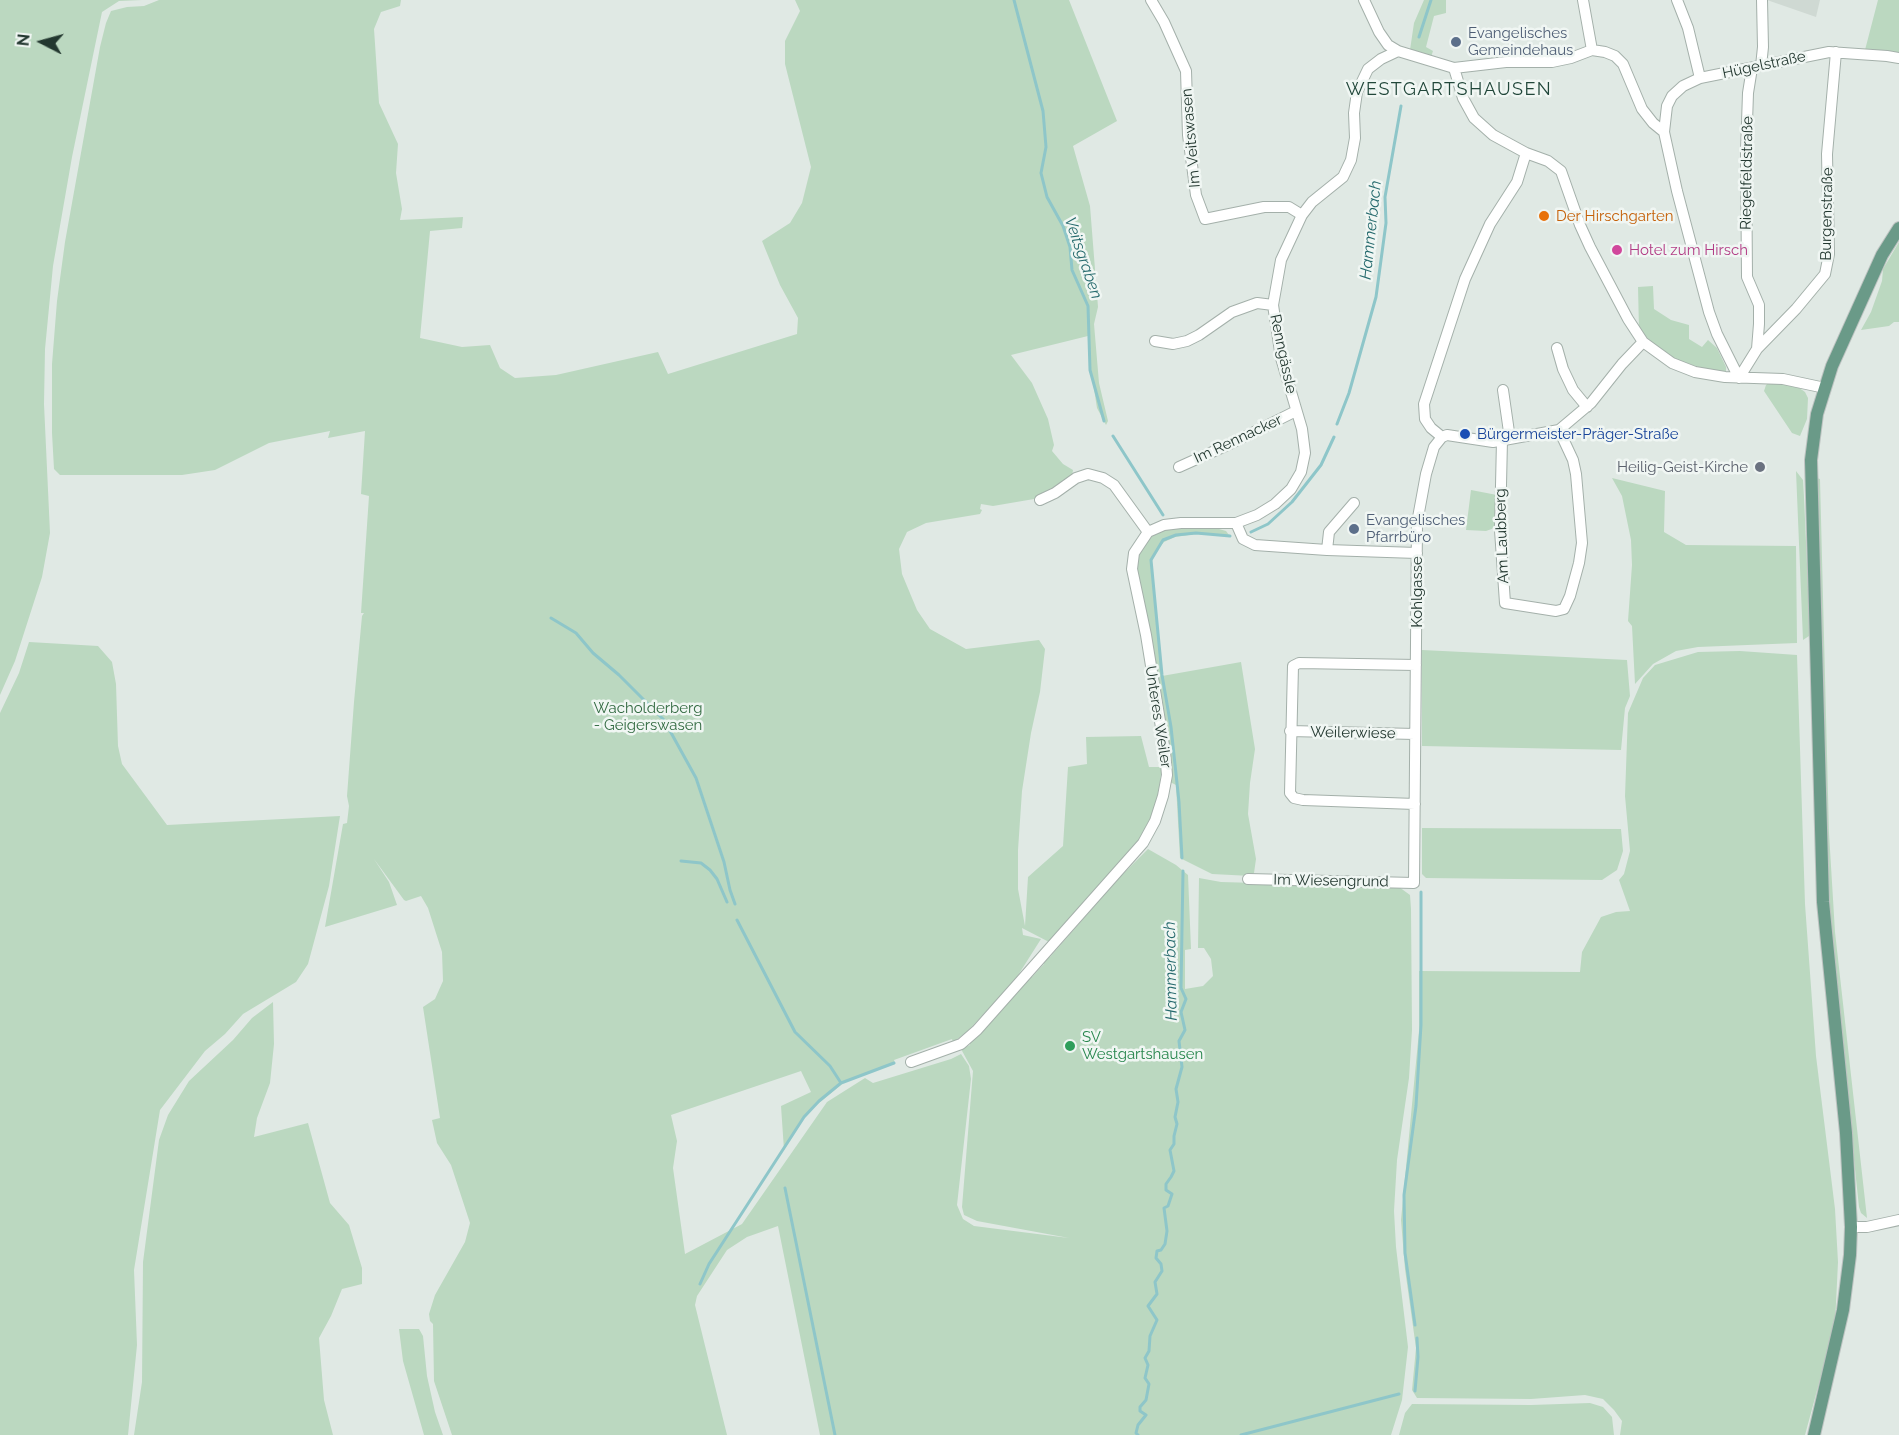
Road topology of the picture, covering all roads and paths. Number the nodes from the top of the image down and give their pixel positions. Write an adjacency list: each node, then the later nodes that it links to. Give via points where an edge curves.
1 (1151, 0): 15 (street, Im Veitswasen, via 1186,71 1194,185 1205,219 1264,207 1289,207)
2 (1364, 0): 7 (street, via 1379,32)
3 (1583, 0): 6 (street)
4 (1677, 0): 12 (street)
5 (1762, 0): 10 (street, Riegelfeldstraße, via 1763,47)
6 (1592, 50): 11 (street, via 1552,62); 13 (street, via 1615,56 1623,64 1642,109)
7 (1398, 51): 11 (street); 15 (street, Renngässle, via 1368,69 1357,92 1351,160 1343,177)
8 (1836, 52): 9 (street, Hügelstraße); 10 (street, Hügelstraße); 21 (street, Burgenstraße, via 1827,154 1829,254 1825,274)
9 (1899, 58)
10 (1757, 67): 12 (street, Hügelstraße); 21 (street, Riegelfeldstraße, via 1748,93 1746,152 1747,277 1759,305)
11 (1454, 68): 14 (street, via 1474,118 1493,135)
12 (1700, 78): 13 (street, Hügelstraße, via 1672,96)
13 (1664, 132): 22 (street, Hügelstraße, via 1709,312)
14 (1526, 153): 19 (street, via 1561,171 1587,240); 28 (street, via 1517,182 1490,224 1465,279 1424,405 1425,418)
15 (1302, 214): 17 (street, Renngässle, via 1281,260)
16 (1899, 228): 23 (main road, via 1858,306)
17 (1273, 305): 18 (street, via 1257,303 1232,312 1187,341); 26 (street, Renngässle, via 1281,358)
18 (1155, 341)
19 (1643, 342): 22 (street, via 1672,363 1695,372); 25 (street)
20 (1557, 348): 25 (street, via 1573,390)
21 (1757, 350): 22 (street)
22 (1739, 378): 23 (street, via 1783,379)
23 (1825, 388): 45 (main road, via 1811,460 1823,902 1846,1132)
24 (1503, 390): 29 (street)
25 (1587, 407): 27 (street)
26 (1296, 411): 30 (street, Im Rennacker); 33 (street, Renngässle, via 1305,453 1301,472 1275,504)
27 (1559, 430): 29 (street); 29 (street, Am Laubberg, via 1576,474 1581,543 1580,563 1570,596 1564,609 1556,611 1505,603 1500,530)
28 (1442, 437): 29 (street); 36 (street, Kohlgasse, via 1434,447 1426,474 1417,524)
29 (1506, 440)
30 (1179, 467)
31 (1040, 500): 34 (street, via 1076,478 1088,474 1103,478 1114,485)
32 (1354, 503): 35 (street, via 1329,532)
33 (1236, 523): 34 (street, via 1181,523); 35 (street, via 1244,539 1255,545)
34 (1148, 532): 43 (street, Unteres Weiler, via 1134,553 1132,569 1165,752 1167,775 1155,820 1143,843 977,1030 961,1044)
35 (1327, 550): 36 (street)
36 (1417, 553): 37 (street, Kohlgasse)
37 (1416, 665): 38 (street, via 1293,666); 39 (street, Kohlgasse)
38 (1290, 731): 39 (street, Weilerwiese); 40 (street, via 1290,793 1294,798)
39 (1415, 734): 40 (street, Kohlgasse)
40 (1415, 804): 42 (street, Kohlgasse)
41 (1248, 879): 42 (street, Im Wiesengrund)
42 (1414, 883)
43 (911, 1062)
44 (1899, 1220): 45 (street)
45 (1851, 1227): 46 (main road, via 1843,1310)
46 (1814, 1435)

